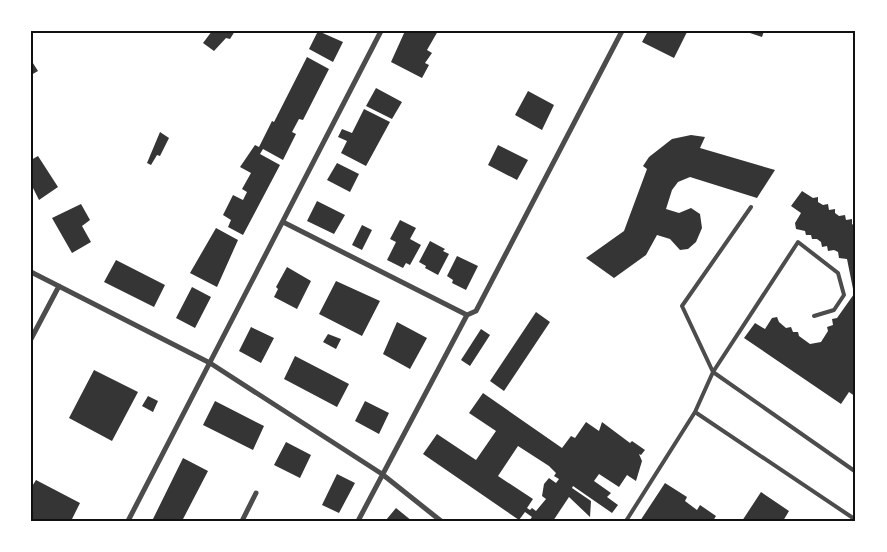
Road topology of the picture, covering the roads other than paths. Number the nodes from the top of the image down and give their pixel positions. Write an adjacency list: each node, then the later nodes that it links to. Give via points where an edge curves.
1 (381, 31): 4 (street)
2 (622, 31): 7 (street, via 476,311)
3 (752, 208): 11 (lane, via 682,306)
4 (283, 222): 7 (street); 10 (street)
5 (31, 272): 6 (street)
6 (59, 286): 9 (street); 10 (street)
7 (467, 315): 14 (street)
8 (814, 316): 11 (lane, via 834,310 844,295 838,273 798,242)
9 (31, 339)
10 (210, 363): 14 (street); 17 (street)
11 (713, 372): 12 (lane); 13 (lane)
12 (695, 412): 16 (lane); 21 (lane)
13 (856, 472)
14 (382, 474): 19 (street); 20 (street)
15 (256, 493): 18 (street)
16 (856, 520)
17 (128, 521)
18 (242, 521)
19 (358, 521)
20 (441, 521)
21 (626, 521)

